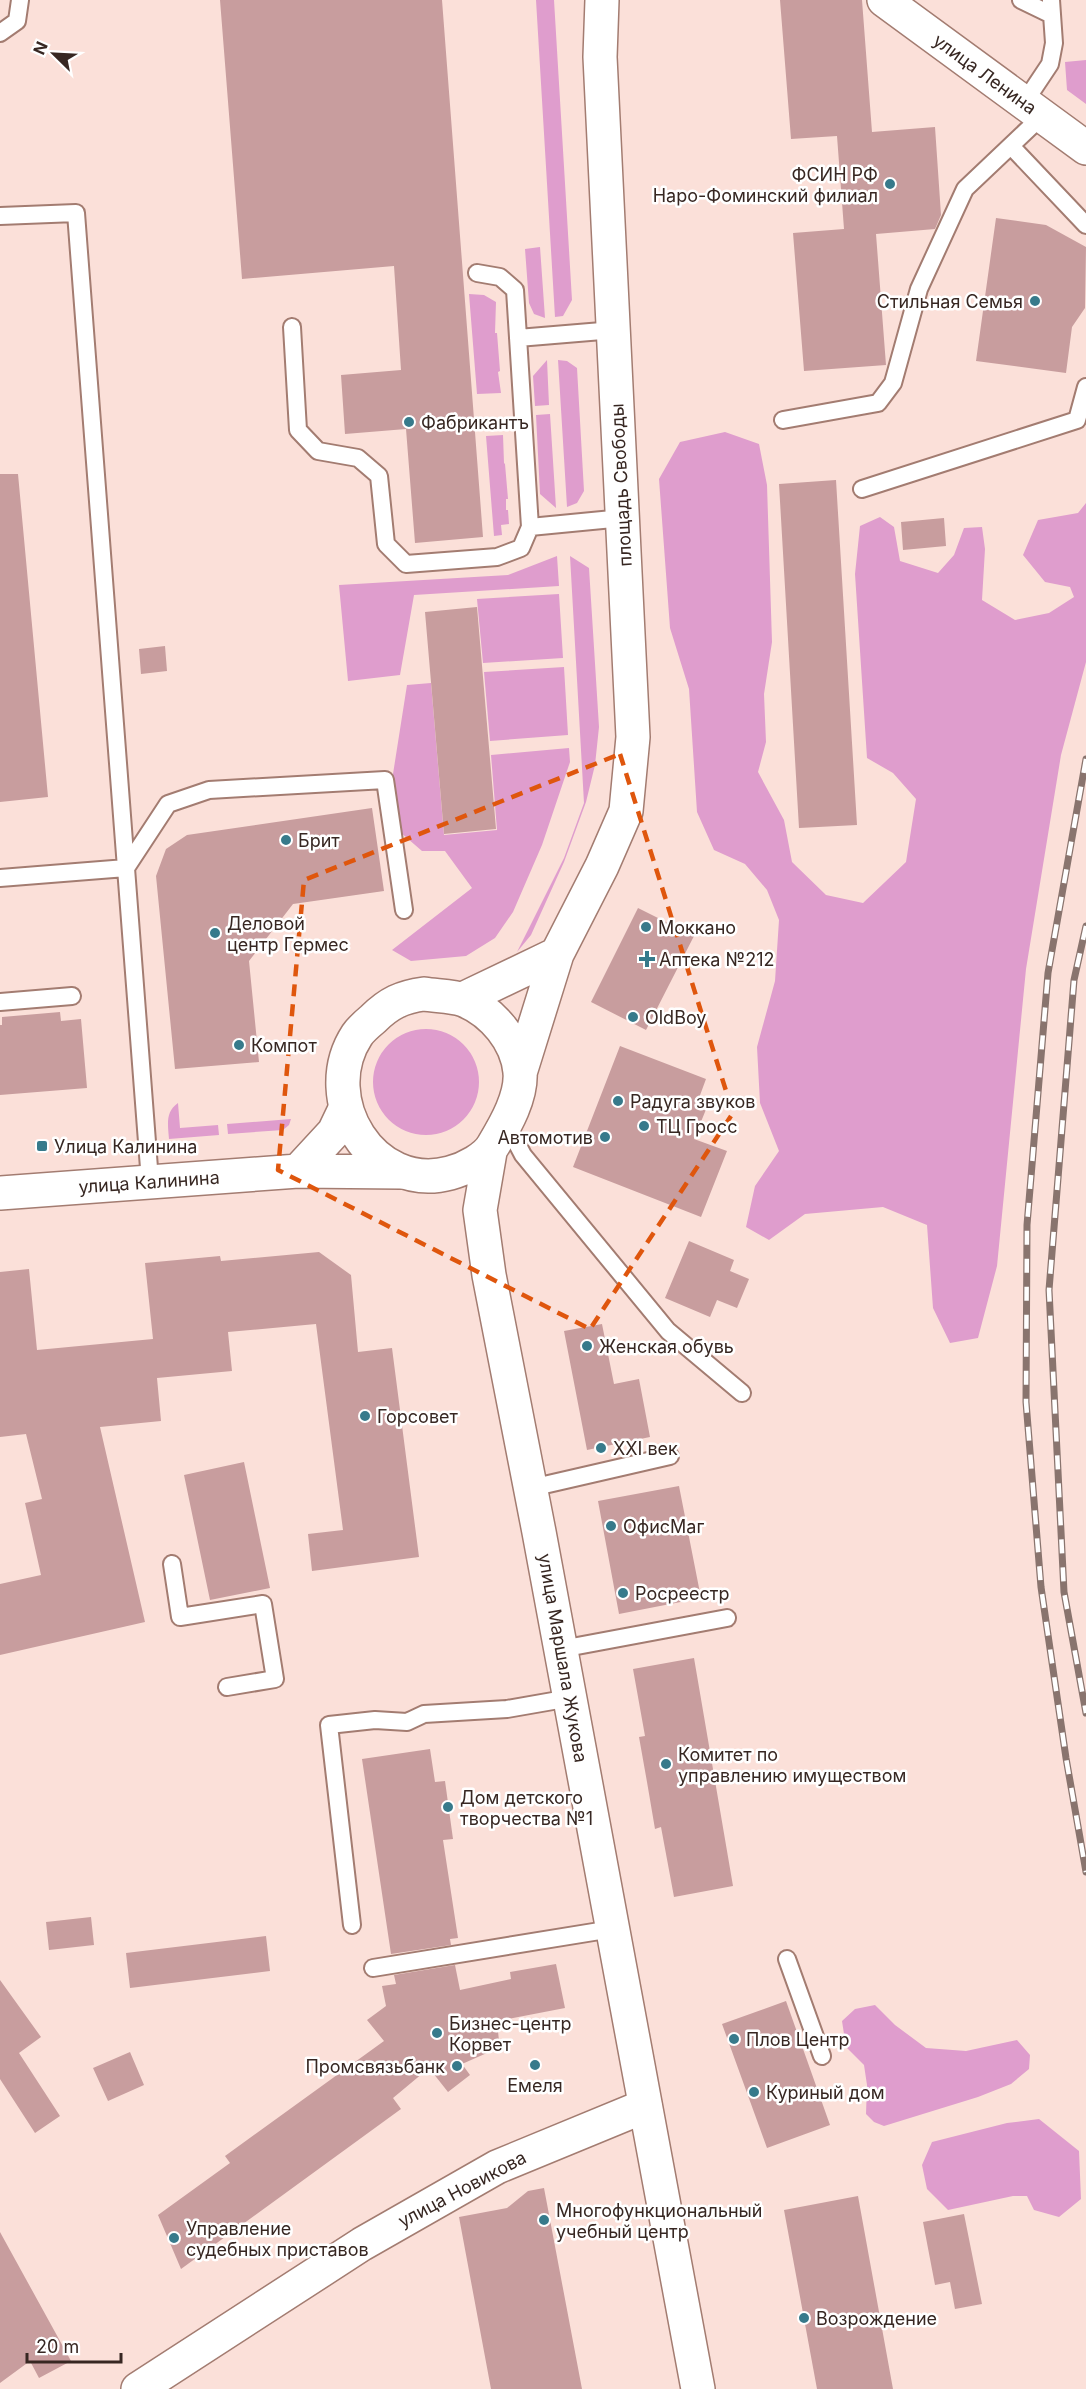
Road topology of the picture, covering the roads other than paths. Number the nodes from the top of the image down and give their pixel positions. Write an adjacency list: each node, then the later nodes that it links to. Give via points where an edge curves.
1 (20, 0): 6 (lane, via 17,21)
2 (602, 0): 14 (main road, площадь Свободы, via 600,57)
3 (884, 0): 7 (main road, улица Ленина)
4 (1021, 0): 5 (lane)
5 (1051, 7): 7 (lane, via 1054,43)
6 (0, 33)
7 (1033, 110): 8 (lane); 9 (main road, улица Ленина)
8 (1011, 146): 11 (lane); 17 (lane, via 965,189 919,289 893,383 878,403)
9 (1086, 148)
10 (0, 216): 21 (lane, via 75,213)
11 (1086, 225)
12 (477, 273): 15 (lane, via 500,277 515,290)
13 (292, 327): 20 (lane, via 298,430 318,451 358,458 379,476 387,544 406,564 496,557 521,548)
14 (614, 330): 15 (lane); 19 (main road, площадь Свободы)
15 (518, 338): 20 (lane)
16 (1086, 387): 18 (lane, via 1077,420)
17 (783, 420)
18 (862, 489)
19 (623, 518): 20 (lane); 24 (main road, площадь Свободы, via 633,737 626,811)
20 (530, 527)
21 (126, 868): 22 (lane); 23 (lane, via 168,804 209,790 385,780); 34 (lane)
22 (0, 878)
23 (404, 910)
24 (557, 954): 26 (main road); 28 (main road, площадь Свободы)
25 (72, 996): 27 (lane)
26 (463, 999): 28 (main road, via 496,1021 513,1045); 29 (main road, via 424,994 404,997 386,1006 357,1033 343,1070)
27 (0, 1002)
28 (520, 1073): 30 (main road)
29 (345, 1109): 32 (main road, via 334,1132); 33 (main road, via 364,1144)
30 (506, 1123): 31 (main road); 37 (lane, via 523,1155 668,1331)
31 (490, 1152): 33 (main road, via 455,1172); 36 (main road, улица Маршала Жукова)
32 (298, 1171): 33 (main road, улица Калинина); 34 (main road, улица Калинина)
33 (410, 1174): 36 (main road)
34 (150, 1181): 35 (main road, улица Калинина)
35 (0, 1193)
36 (480, 1210): 39 (main road, улица Маршала Жукова)
37 (742, 1393)
38 (670, 1456): 39 (lane)
39 (531, 1488): 42 (main road, улица Маршала Жукова)
40 (172, 1564): 43 (lane, via 180,1617 263,1604 275,1679)
41 (727, 1617): 42 (lane)
42 (561, 1648): 44 (main road, улица Маршала Жукова)
43 (226, 1687)
44 (570, 1698): 45 (lane, via 507,1709 424,1714 407,1722 375,1720 329,1725); 46 (main road, улица Маршала Жукова)
45 (352, 1925)
46 (612, 1929): 48 (lane); 50 (main road, улица Маршала Жукова)
47 (787, 1959): 49 (lane)
48 (373, 1968)
49 (822, 2056)
50 (645, 2106): 51 (main road, улица Новикова, via 496,2167 362,2244); 52 (main road, улица Маршала Жукова)
51 (138, 2389)
52 (698, 2389)

